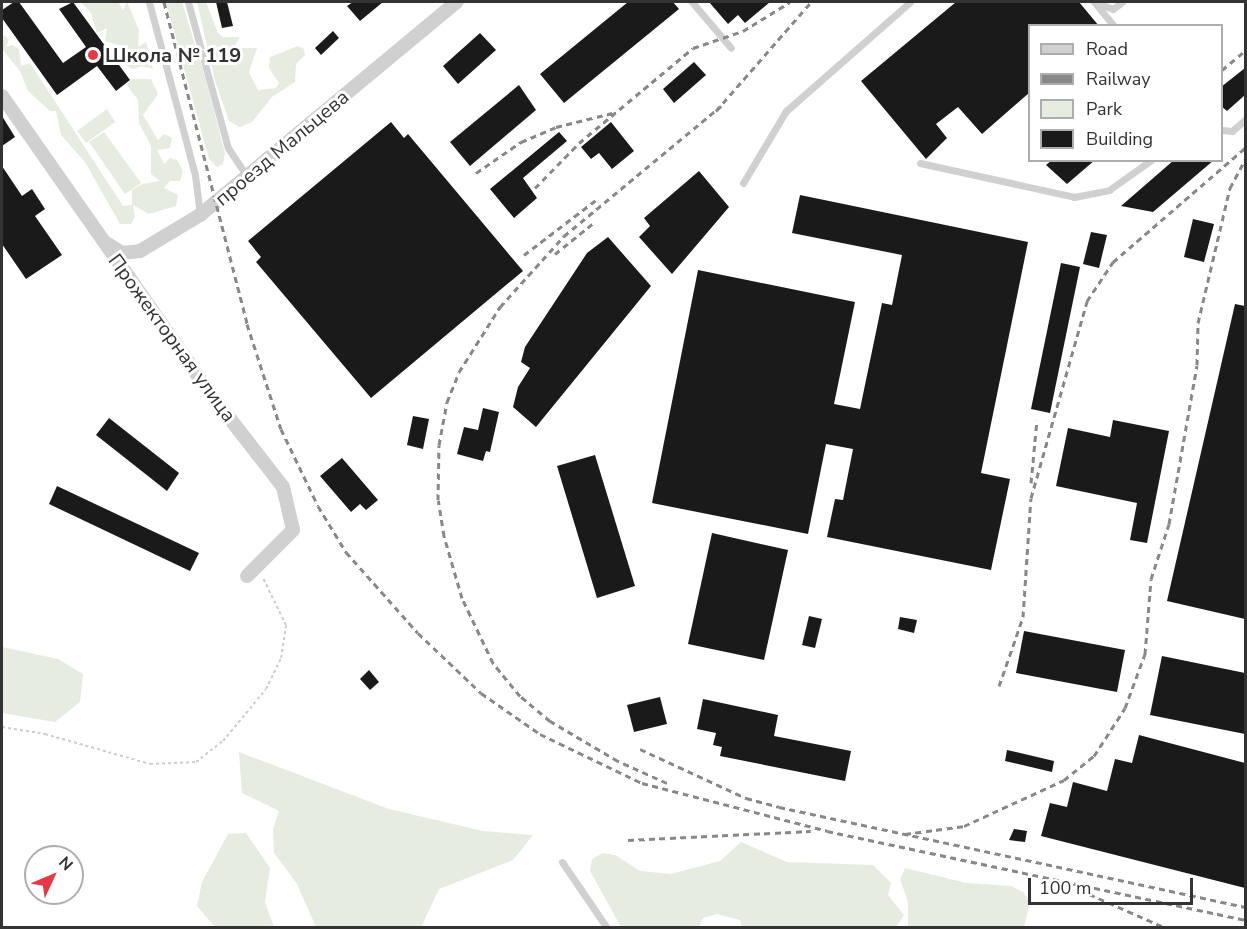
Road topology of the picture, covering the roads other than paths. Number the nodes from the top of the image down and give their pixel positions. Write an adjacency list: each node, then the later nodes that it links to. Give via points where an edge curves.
1 (149, 2): 17 (lane, via 195,175)
2 (189, 2): 15 (lane, via 228,148)
3 (457, 2): 15 (street, проезд Мальцева)
4 (692, 2): 9 (lane)
5 (910, 2): 16 (lane, via 786,111)
6 (1095, 2): 7 (lane, via 1113,9); 8 (lane)
7 (1122, 2)
8 (1112, 24)
9 (731, 48)
10 (2, 96): 18 (street, Прожекторная улица)
11 (1245, 119): 12 (lane, via 1232,131)
12 (1223, 130)
13 (1148, 162): 14 (lane, via 1109,190 1074,197)
14 (920, 163)
15 (248, 178): 17 (street, проезд Мальцева)
16 (743, 183)
17 (200, 215): 18 (street, проезд Мальцева, via 131,254 114,250)
18 (96, 232): 19 (street, Прожекторная улица, via 213,397 283,487 293,530)
19 (253, 572)
20 (562, 862): 21 (lane)
21 (607, 927)

